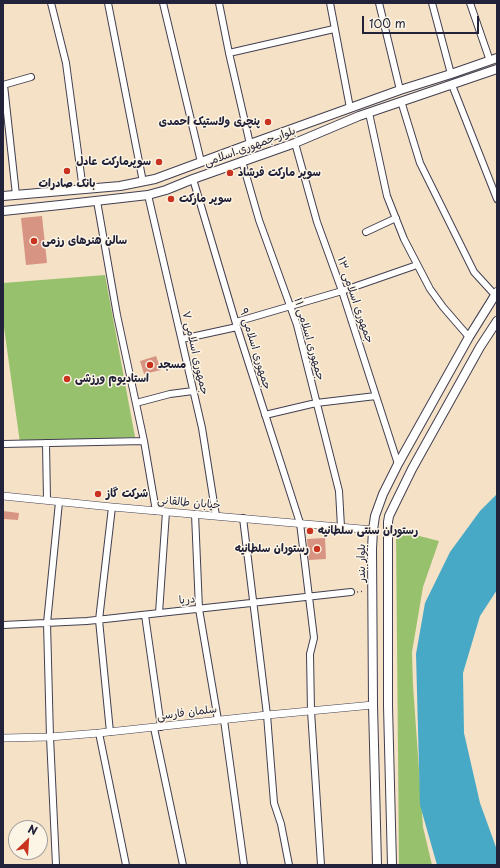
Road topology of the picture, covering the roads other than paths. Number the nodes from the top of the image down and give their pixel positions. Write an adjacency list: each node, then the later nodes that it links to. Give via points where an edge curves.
1 (51, 3): 27 (street, via 66,63)
2 (108, 3): 26 (street)
3 (163, 3): 24 (street)
4 (219, 3): 10 (street)
5 (330, 3): 9 (street)
6 (379, 3): 17 (street)
7 (432, 3): 13 (street)
8 (470, 3): 11 (street)
9 (334, 29): 10 (street); 19 (street)
10 (229, 53): 22 (street)
11 (493, 60): 13 (main road, بلوار جمهوری اسلامی)
12 (497, 69): 16 (main road, بلوار جمهوری اسلامی)
13 (451, 74): 17 (main road, بلوار جمهوری اسلامی)
14 (31, 77): 15 (street)
15 (3, 85): 28 (street)
16 (452, 85): 18 (main road, بلوار جمهوری اسلامی); 31 (street)
17 (400, 90): 19 (main road, بلوار جمهوری اسلامی)
18 (401, 101): 20 (main road, بلوار جمهوری اسلامی); 38 (street, via 420,162 474,272)
19 (350, 108): 22 (main road, بلوار جمهوری اسلامی)
20 (369, 113): 21 (main road, بلوار جمهوری اسلامی); 34 (street, via 387,196)
21 (295, 143): 23 (main road, بلوار جمهوری اسلامی); 37 (street, جمهوری اسلامی ۱۳, via 317,222)
22 (250, 144): 24 (main road, بلوار جمهوری اسلامی)
23 (242, 161): 25 (main road, بلوار جمهوری اسلامی); 39 (street, جمهوری اسلامی ۱۱, via 259,220)
24 (201, 162): 26 (main road, بلوار جمهوری اسلامی)
25 (192, 179): 29 (main road, بلوار جمهوری اسلامی); 41 (street, جمهوری اسلامی ۹)
26 (143, 182): 27 (main road, بلوار جمهوری اسلامی)
27 (83, 190): 28 (main road, بلوار جمهوری اسلامی)
28 (16, 195): 30 (main road, بلوار جمهوری اسلامی)
29 (148, 195): 32 (main road, بلوار جمهوری اسلامی); 43 (street, جمهوری اسلامی ۷)
30 (3, 196)
31 (497, 198)
32 (97, 201): 33 (main road, بلوار جمهوری اسلامی); 46 (street)
33 (3, 211)
34 (396, 218): 35 (street); 36 (street)
35 (366, 232)
36 (417, 265): 37 (street); 42 (street, via 430,289)
37 (342, 292): 39 (street); 45 (street, جمهوری اسلامی ۱۳)
38 (496, 293): 42 (main road, بلوار بندر)
39 (290, 306): 41 (street); 47 (street, جمهوری اسلامی ۱۱)
40 (497, 320): 83 (main road, via 412,469 389,516)
41 (236, 324): 43 (street); 48 (street, جمهوری اسلامی ۹)
42 (469, 337): 52 (main road, بلوار بندر)
43 (182, 339): 44 (street, جمهوری اسلامی ۷)
44 (193, 391): 46 (street); 60 (street, جمهوری اسلامی ۷, via 202,428)
45 (376, 396): 47 (street); 52 (street, جمهوری اسلامی ۱۳)
46 (136, 403): 49 (street)
47 (316, 403): 48 (street); 63 (street, جمهوری اسلامی ۱۱, via 339,491)
48 (265, 415): 62 (street, جمهوری اسلامی ۹)
49 (144, 441): 50 (street); 57 (street)
50 (46, 443): 51 (street); 54 (street)
51 (3, 444)
52 (398, 464): 64 (main road, بلوار بندر, via 383,494)
53 (3, 496): 54 (street, خیابان طالقانی)
54 (47, 500): 55 (street, خیابان طالقانی)
55 (59, 502): 56 (street, خیابان طالقانی); 72 (street)
56 (112, 507): 57 (street, خیابان طالقانی); 71 (street)
57 (156, 511): 58 (street, خیابان طالقانی)
58 (166, 512): 59 (street, خیابان طالقانی); 69 (street)
59 (195, 514): 60 (street, خیابان طالقانی); 68 (street)
60 (216, 516): 61 (street, خیابان طالقانی)
61 (243, 518): 62 (street, خیابان طالقانی); 67 (street)
62 (300, 523): 63 (street, خیابان طالقانی); 66 (street, جمهوری اسلامی ۹)
63 (341, 527): 64 (street, خیابان طالقانی)
64 (373, 530): 74 (main road, بلوار بندر)
65 (351, 592): 66 (street, دریا)
66 (309, 597): 67 (street, دریا); 75 (street, جمهوری اسلامی ۹, via 314,638 310,654)
67 (253, 603): 68 (street, دریا); 76 (street)
68 (199, 608): 69 (street, دریا); 77 (street)
69 (159, 613): 70 (street, دریا)
70 (145, 615): 71 (street, دریا); 78 (street)
71 (99, 620): 72 (street, دریا); 79 (street)
72 (47, 623): 73 (street, دریا); 81 (street)
73 (3, 625)
74 (373, 705): 75 (street, سلمان فارسی); 84 (main road, بلوار بندر)
75 (312, 711): 76 (street, سلمان فارسی); 90 (street, جمهوری اسلامی ۹)
76 (267, 715): 77 (street, سلمان فارسی); 89 (street, via 274,803)
77 (221, 720): 78 (street, سلمان فارسی); 88 (street)
78 (158, 727): 79 (street, سلمان فارسی); 87 (street)
79 (110, 732): 80 (street, سلمان فارسی)
80 (99, 733): 81 (street, سلمان فارسی); 86 (street)
81 (50, 737): 82 (street, سلمان فارسی); 85 (street)
82 (3, 738)
83 (390, 765): 84 (main road); 92 (main road)
84 (374, 766): 91 (main road, بلوار بندر)
85 (56, 865)
86 (126, 865)
87 (183, 865)
88 (244, 865)
89 (289, 865)
90 (321, 865)
91 (377, 865)
92 (392, 865)

